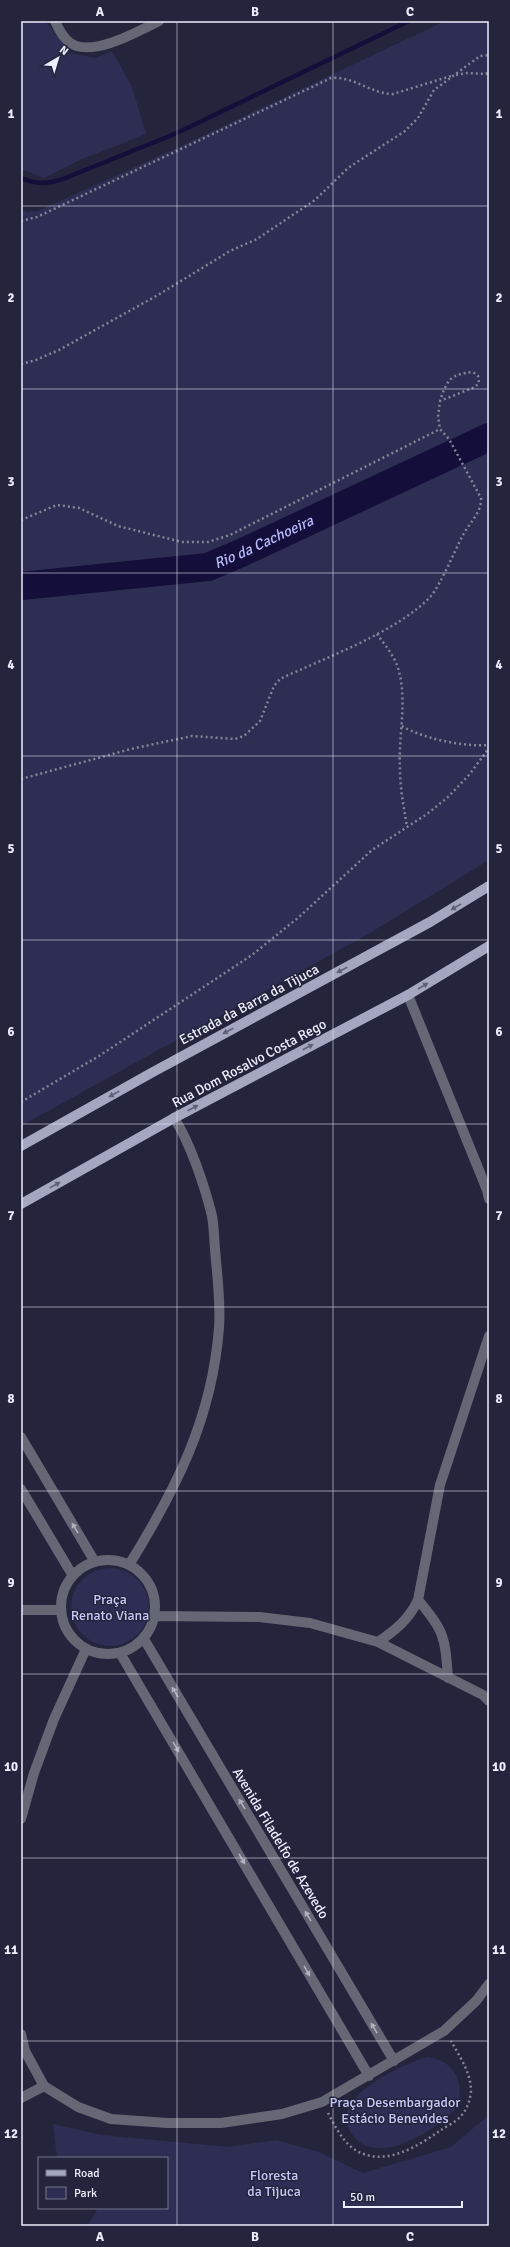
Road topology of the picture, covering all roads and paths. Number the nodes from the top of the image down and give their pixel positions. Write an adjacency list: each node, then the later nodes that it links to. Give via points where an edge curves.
1 (55, 21): 2 (street, via 69,42 85,48 104,45)
2 (159, 21)
3 (489, 55): 5 (path, via 480,56)
4 (489, 71): 6 (path)
5 (455, 75): 6 (path, via 467,72); 7 (path, via 393,94 385,94 349,79 331,78 37,216); 8 (path, via 434,90 418,118 405,130 348,168 315,200 257,239 230,251 158,295 59,350)
6 (488, 75)
7 (21, 220)
8 (21, 364)
9 (440, 401): 9 (path, via 445,384 452,377 473,372 478,376 479,383 475,387); 10 (path)
10 (440, 429): 11 (path, via 237,532 208,542 182,542 125,528 79,508 57,505); 12 (path, via 481,498 482,505 468,525 432,595 413,613)
11 (21, 520)
12 (376, 634): 13 (path, via 398,668); 16 (path, via 280,679 274,686 260,721 244,736 235,739 192,736 131,749)
13 (402, 726): 14 (path, via 413,733 473,746); 17 (path, via 400,769)
14 (489, 745)
15 (489, 748): 17 (path, via 470,775 448,797)
16 (21, 779)
17 (407, 828): 21 (path, via 372,850 299,917 252,955 99,1056)
18 (489, 886): 23 (main road, Estrada da Barra da Tijuca, one-way to 23, via 430,922)
19 (489, 946): 20 (main road, Rua Dom Rosalvo Costa Rego, one-way to 19)
20 (408, 995): 22 (main road, Rua Dom Rosalvo Costa Rego, one-way to 20); 24 (street)
21 (21, 1102)
22 (174, 1118): 25 (main road, Rua Dom Rosalvo Costa Rego, one-way to 22); 30 (street, via 186,1135 212,1217 219,1326 214,1366 192,1449 174,1488)
23 (21, 1146)
24 (489, 1200)
25 (21, 1204)
26 (489, 1336): 32 (street, via 440,1485)
27 (21, 1437): 29 (street, one-way to 27)
28 (21, 1489): 31 (street)
29 (95, 1562): 30 (street, via 112,1560); 31 (street, via 83,1567)
30 (129, 1565): 35 (street, via 148,1582 155,1598)
31 (73, 1576): 34 (street, via 65,1588)
32 (418, 1600): 37 (street, via 412,1613 398,1629); 40 (street, via 435,1619 445,1639)
33 (21, 1610): 34 (street)
34 (61, 1610): 38 (street, via 68,1633)
35 (155, 1616): 36 (street); 37 (street, via 259,1617 310,1623)
36 (144, 1639): 39 (street); 46 (street, Avenida Filadelfo de Azevedo, one-way to 36)
37 (378, 1642): 40 (street)
38 (86, 1650): 39 (street, via 103,1654); 42 (street, via 54,1719 34,1773)
39 (120, 1653): 47 (street, one-way to 47)
40 (448, 1678): 41 (street)
41 (487, 1696)
42 (21, 1819)
43 (489, 1984): 44 (street, via 476,2001)
44 (444, 2030): 46 (street); 50 (path, via 466,2067 470,2081 468,2106 461,2117 416,2147 395,2155 373,2156 357,2151 345,2141)
45 (21, 2034): 48 (street, via 25,2051)
46 (394, 2061): 47 (street)
47 (369, 2076): 50 (street)
48 (44, 2086): 49 (street); 50 (street, via 78,2107 111,2119 167,2123 221,2123 282,2114)
49 (21, 2098)
50 (322, 2102)

